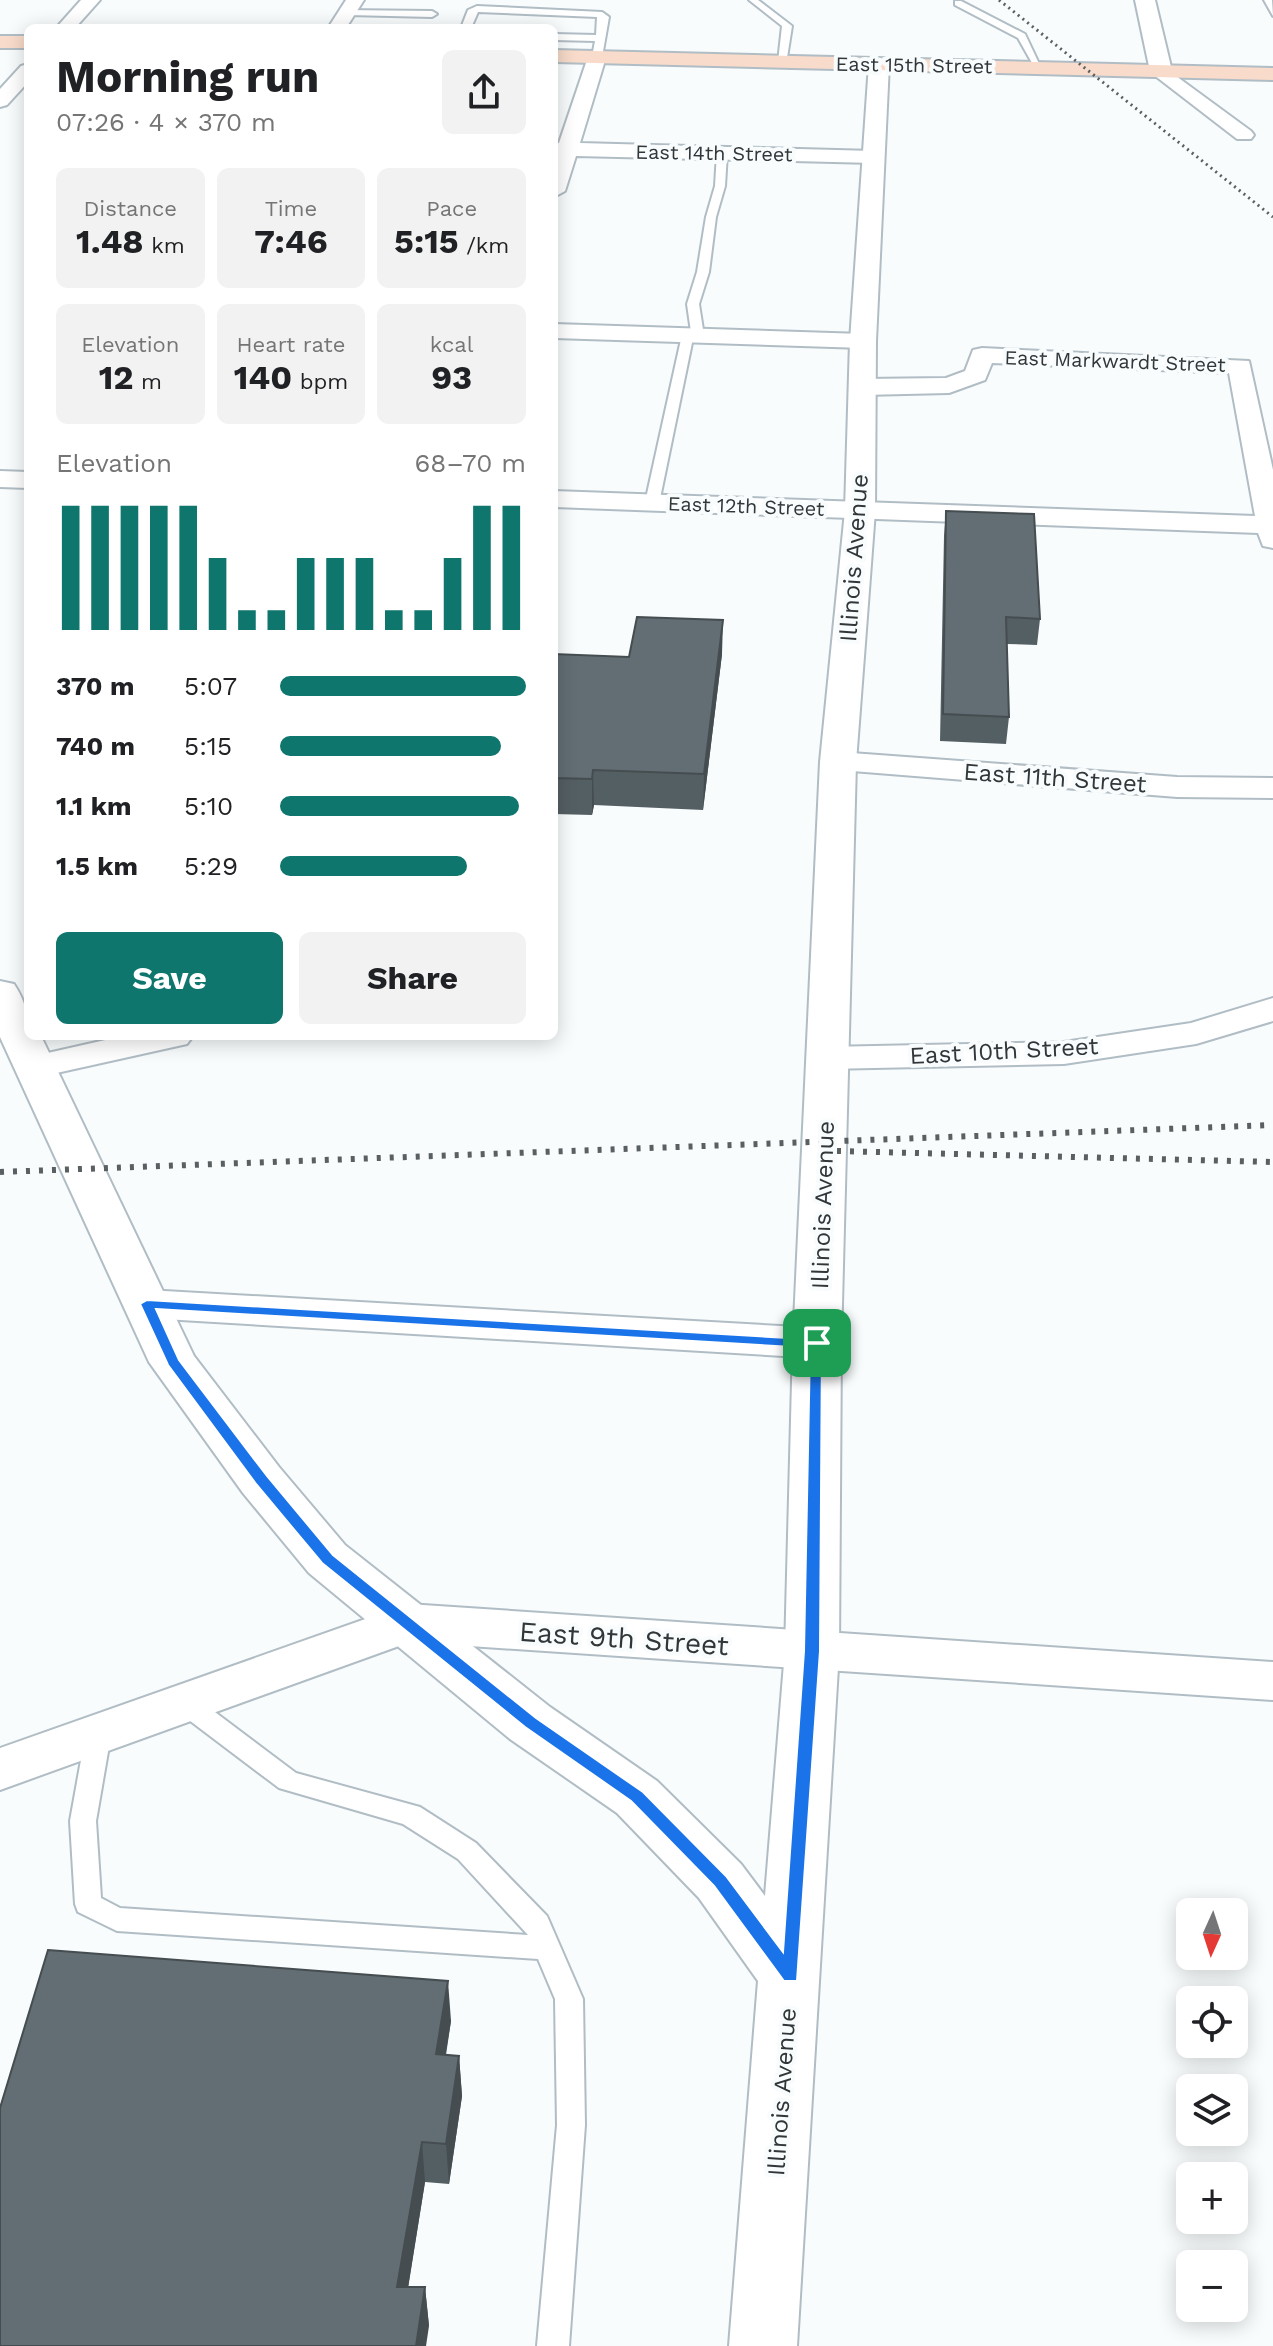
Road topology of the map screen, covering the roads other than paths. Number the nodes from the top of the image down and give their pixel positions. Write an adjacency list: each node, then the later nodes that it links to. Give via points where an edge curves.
1 (91, 0): 10 (street)
2 (753, 0): 18 (lane, via 787,26)
3 (1145, 0): 21 (street)
4 (1268, 0): 8 (lane)
5 (958, 3): 20 (lane, via 1022,36)
6 (346, 13): 7 (lane)
7 (372, 13): 9 (lane); 11 (lane)
8 (1273, 13)
9 (432, 14)
10 (69, 24)
11 (365, 24)
12 (467, 24): 16 (lane, via 477,9 599,14 604,17)
13 (558, 38): 16 (lane)
14 (0, 42): 15 (main road)
15 (24, 42)
16 (598, 47): 17 (main road, East 15th Street); 18 (main road, East 15th Street); 26 (street)
17 (558, 55)
18 (783, 62): 19 (main road, East 15th Street)
19 (879, 64): 20 (main road, East 15th Street); 28 (street, Illinois Avenue)
20 (1039, 68): 21 (main road, East 15th Street)
21 (1161, 71): 23 (main road, East 15th Street); 25 (street)
22 (24, 74): 24 (street)
23 (1273, 74)
24 (0, 101)
25 (1244, 135)
26 (561, 149): 27 (street, East 14th Street)
27 (722, 153): 28 (street, East 14th Street); 30 (lane, via 720,186 693,304)
28 (874, 157): 31 (street, Illinois Avenue)
29 (558, 331): 30 (street)
30 (693, 335): 31 (street); 36 (lane)
31 (863, 341): 32 (street, Illinois Avenue)
32 (863, 387): 37 (street, Illinois Avenue); 38 (street, East Markwardt Street, via 949,385 976,375 982,355 1240,366)
33 (0, 479): 34 (street)
34 (24, 480)
35 (558, 499): 36 (street, East 12th Street)
36 (652, 503): 37 (street, East 12th Street)
37 (860, 511): 38 (street, East 12th Street); 39 (street, Illinois Avenue)
38 (1272, 530)
39 (838, 762): 40 (street, East 11th Street, via 1177,787); 44 (street, Illinois Avenue)
40 (1273, 788)
41 (2, 1004): 45 (street)
42 (1273, 1009): 44 (street, East 10th Street, via 1196,1033 1064,1053)
43 (156, 1040): 45 (street)
44 (826, 1058): 47 (street, Illinois Avenue)
45 (34, 1067): 46 (street)
46 (147, 1304): 47 (street); 48 (street, via 173,1362 261,1480 327,1559)
47 (817, 1343): 49 (street, Illinois Avenue)
48 (408, 1623): 49 (street, East 9th Street); 51 (street, East 9th Street); 55 (street, via 530,1723 637,1797 720,1881)
49 (812, 1651): 50 (street, East 9th Street); 55 (street, Illinois Avenue)
50 (1273, 1681)
51 (186, 1704): 52 (street, East 9th Street); 54 (lane, via 288,1781 411,1815 467,1851 537,1924)
52 (89, 1739): 53 (street, East 9th Street); 54 (lane, via 96,1746 83,1821 88,1904 117,1919)
53 (5, 1768)
54 (548, 1948): 56 (lane, via 569,1999 571,2125)
55 (790, 1976): 57 (street, Illinois Avenue)
56 (553, 2346)
57 (763, 2346)

